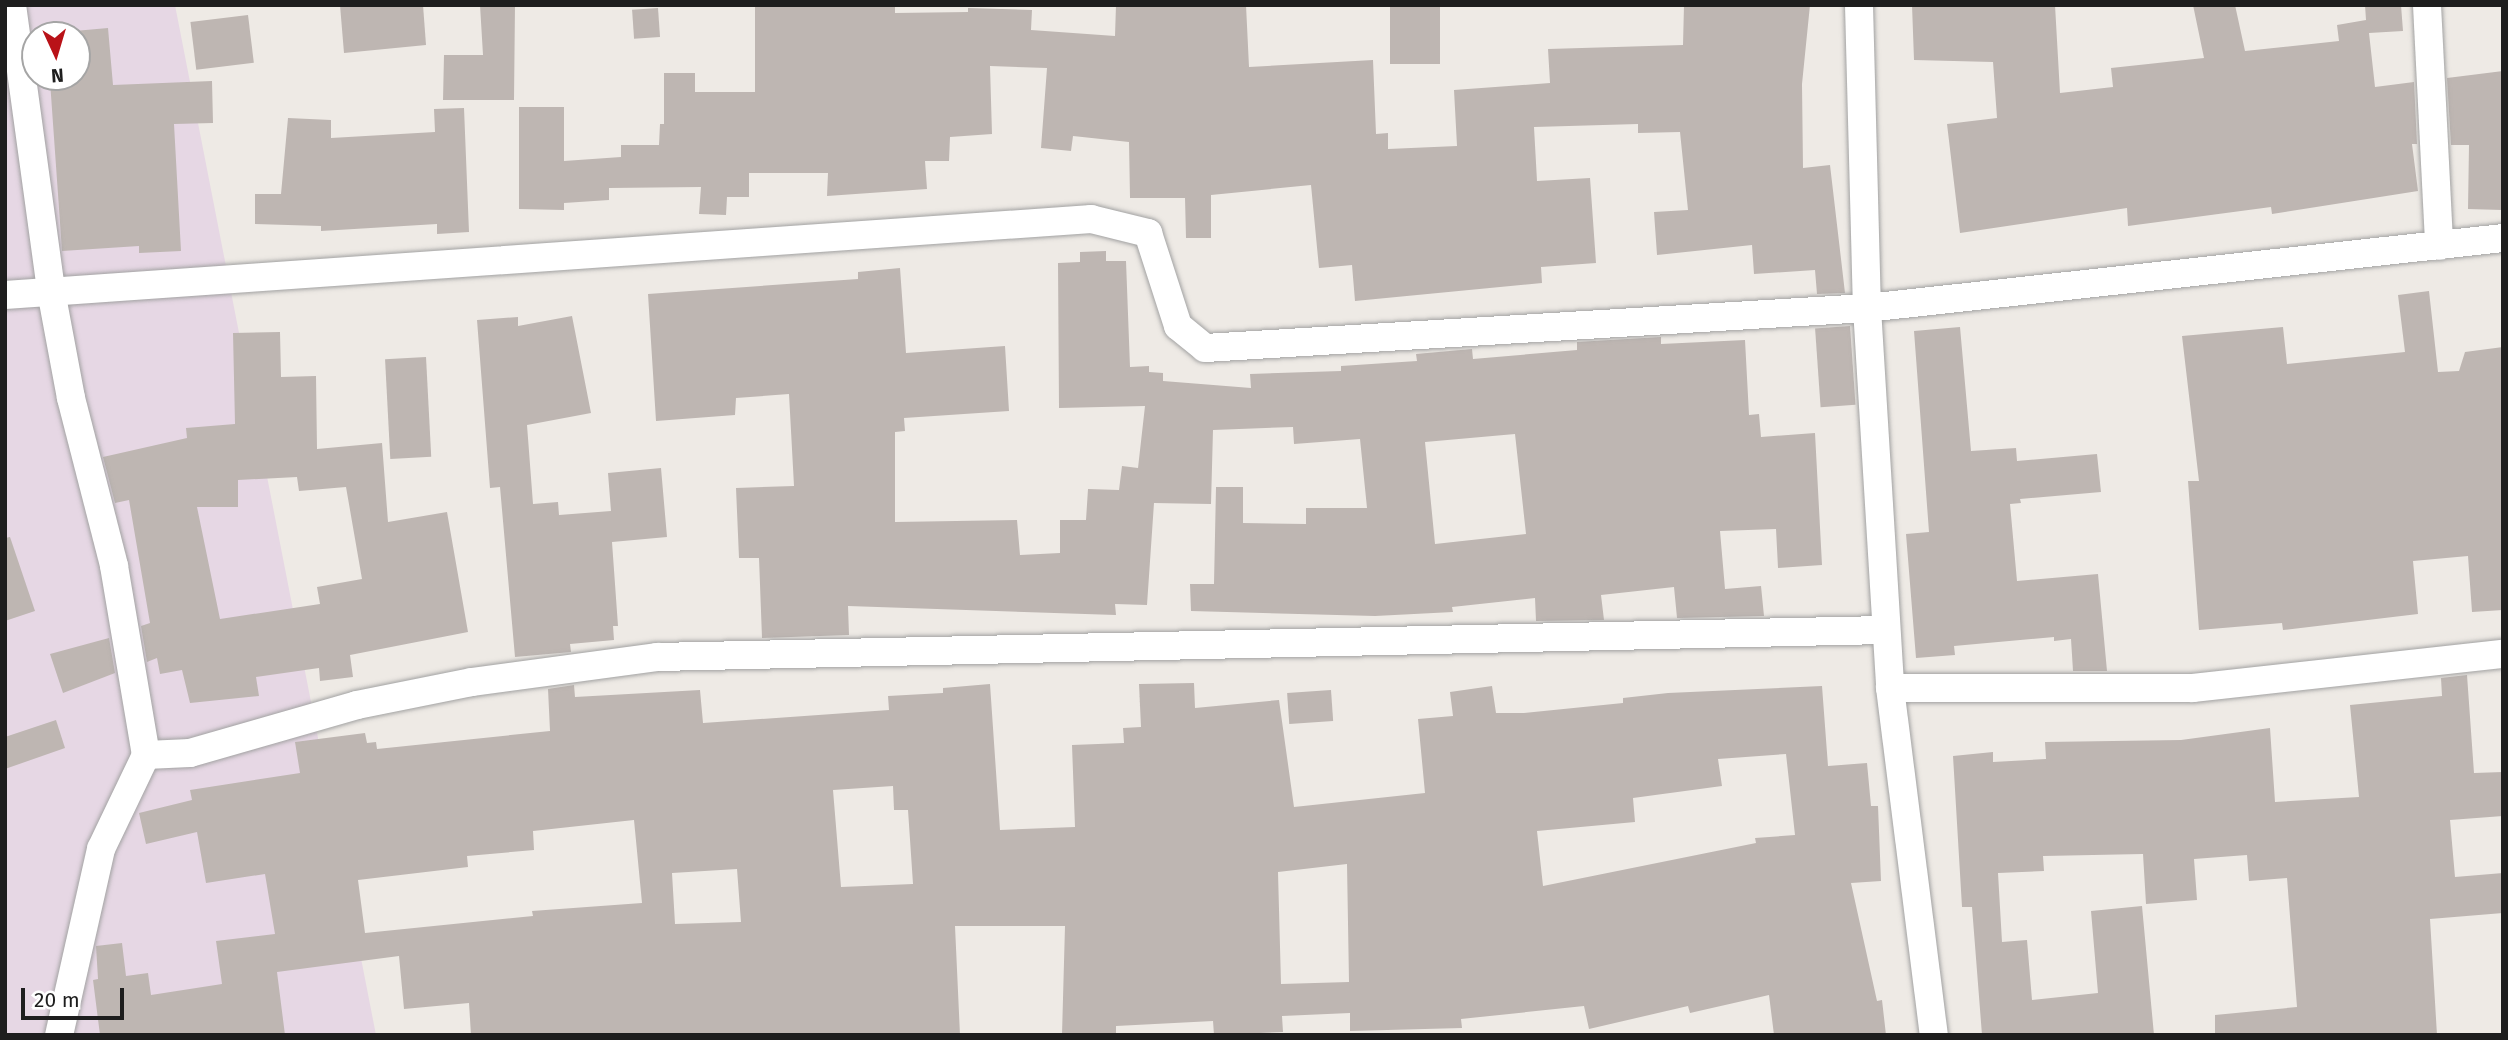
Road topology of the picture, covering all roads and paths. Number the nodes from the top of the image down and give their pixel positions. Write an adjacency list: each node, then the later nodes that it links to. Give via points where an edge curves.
1 (12, 5): 6 (street)
2 (1859, 5): 8 (street)
3 (2427, 5): 5 (street)
4 (2503, 238): 5 (street)
5 (2439, 246): 8 (street)
6 (51, 291): 7 (street); 8 (street, via 1091,219 1148,233 1178,326 1205,348); 12 (street, via 71,398 114,566)
7 (5, 295)
8 (1867, 307): 9 (street)
9 (1886, 630): 11 (street); 12 (street, via 657,657 471,682 357,705 190,754)
10 (2503, 654): 11 (street, via 2193,688)
11 (1890, 688): 14 (street)
12 (146, 755): 13 (street, via 101,849)
13 (59, 1035)
14 (1934, 1035)

